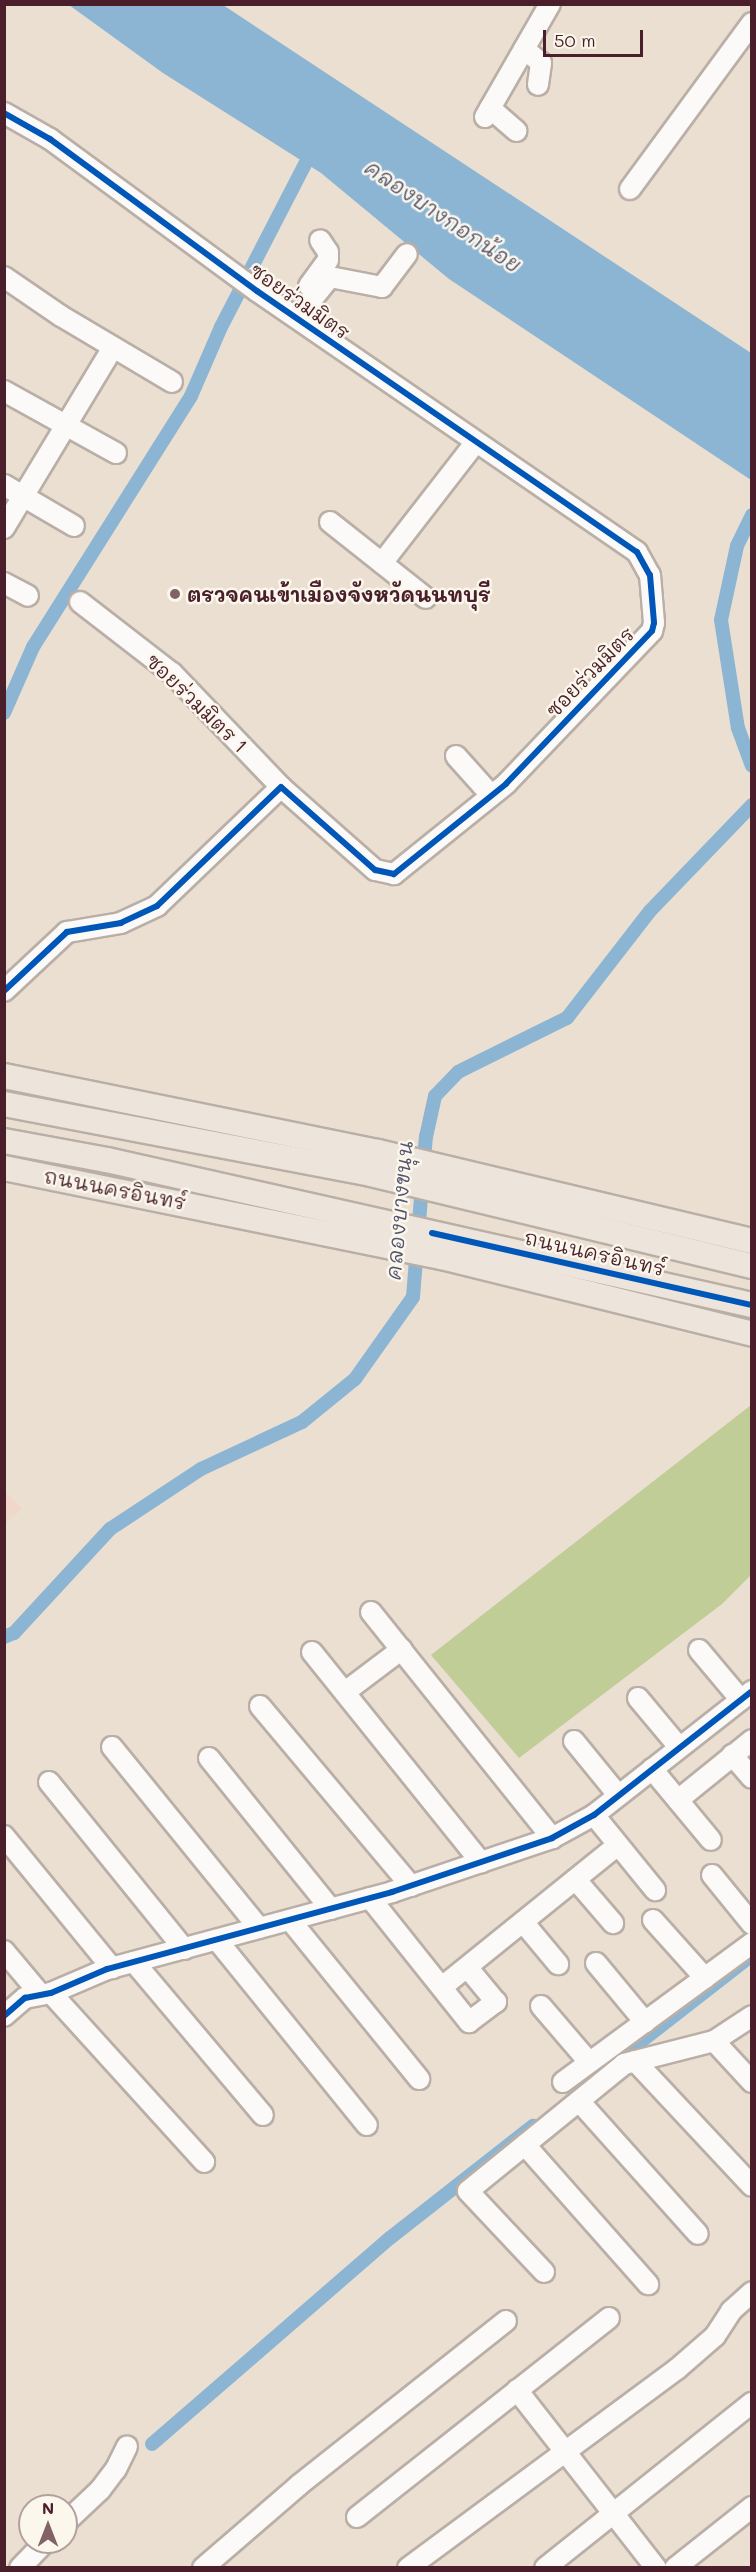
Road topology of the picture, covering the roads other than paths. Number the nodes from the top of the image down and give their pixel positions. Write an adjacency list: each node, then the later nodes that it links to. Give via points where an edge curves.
1 (550, 4): 3 (street)
2 (752, 23): 7 (street)
3 (524, 49): 4 (street, via 541,63); 6 (street, via 487,112)
4 (538, 84)
5 (4, 112): 11 (street, ซอยร่วมมิตร, via 50,139)
6 (516, 131)
7 (630, 189)
8 (320, 240): 11 (street, via 328,260)
9 (407, 254): 11 (street, via 382,287 330,277)
10 (4, 277): 12 (street)
11 (293, 314): 16 (street, ซอยร่วมมิตร)
12 (113, 347): 13 (street); 15 (street)
13 (172, 382)
14 (4, 391): 15 (street)
15 (68, 425): 17 (street); 19 (street)
16 (476, 442): 23 (street); 30 (street, ซอยร่วมมิตร, via 637,552 650,575 654,623 652,631)
17 (116, 453)
18 (4, 485): 19 (street)
19 (24, 497): 21 (street); 22 (street)
20 (330, 522): 23 (street)
21 (74, 526)
22 (4, 528)
23 (382, 563): 26 (street)
24 (4, 583): 25 (street)
25 (28, 596)
26 (426, 598)
27 (80, 602): 29 (street, ซอยร่วมมิตร 1, via 172,673)
28 (456, 756): 30 (street)
29 (281, 787): 30 (street, ซอยร่วมมิตร, via 375,870 387,875 399,871); 31 (street, via 157,906 121,923 67,932)
30 (491, 795)
31 (4, 991)
32 (4, 1076): 36 (main road, ถนนนครอินทร์)
33 (4, 1104): 36 (main road, ถนนนครอินทร์)
34 (4, 1141): 38 (main road, ถนนนครอินทร์)
35 (4, 1168): 38 (main road, ถนนนครอินทร์)
36 (404, 1170): 37 (main road, ถนนนครอินทร์)
37 (433, 1177): 39 (main road, ถนนนครอินทร์); 41 (main road, ถนนนครอินทร์)
38 (403, 1238): 40 (main road, ถนนนครอินทร์)
39 (752, 1242)
40 (431, 1244): 42 (main road, ถนนนครอินทร์); 43 (main road, ถนนนครอินทร์)
41 (752, 1266)
42 (752, 1305)
43 (752, 1334)
44 (371, 1612): 45 (street)
45 (402, 1649): 48 (street); 65 (street)
46 (699, 1650): 49 (street)
47 (312, 1652): 48 (street)
48 (345, 1692): 68 (street)
49 (746, 1695): 55 (street)
50 (638, 1698): 55 (street)
51 (260, 1706): 71 (street)
52 (752, 1740): 56 (street)
53 (574, 1741): 61 (street)
54 (112, 1747): 80 (street)
55 (680, 1747): 58 (street)
56 (732, 1755): 59 (street); 62 (street)
57 (209, 1758): 74 (street)
58 (652, 1769): 61 (street); 62 (street)
59 (752, 1778)
60 (49, 1782): 83 (street)
61 (618, 1795): 63 (street)
62 (678, 1800): 66 (street)
63 (594, 1815): 65 (street); 67 (street)
64 (4, 1836): 89 (street)
65 (552, 1838): 68 (street)
66 (711, 1840)
67 (618, 1845): 70 (street); 72 (street)
68 (480, 1862): 71 (street)
69 (712, 1875): 79 (street)
70 (576, 1880): 77 (street); 78 (street)
71 (411, 1886): 73 (street)
72 (655, 1890)
73 (370, 1898): 74 (street); 91 (street)
74 (331, 1909): 75 (street)
75 (290, 1920): 80 (street); 100 (street)
76 (653, 1920): 90 (street)
77 (523, 1922): 87 (street); 88 (street)
78 (613, 1923)
79 (752, 1924)
80 (259, 1928): 81 (street)
81 (217, 1940): 83 (street); 105 (street)
82 (752, 1943): 90 (street)
83 (184, 1949): 85 (street)
84 (4, 1951): 92 (street)
85 (134, 1962): 89 (street); 104 (street)
86 (596, 1963): 96 (street)
87 (558, 1964)
88 (467, 1967): 91 (street); 91 (street, via 496,2002 469,2022)
89 (112, 1968): 92 (street)
90 (705, 1978): 96 (street)
91 (442, 1987)
92 (46, 1994): 94 (street, via 25,1998); 107 (street)
93 (541, 2006): 99 (street)
94 (4, 2016)
95 (752, 2016): 97 (street)
96 (645, 2022): 99 (street)
97 (714, 2041): 98 (street); 102 (street)
98 (635, 2061): 103 (street, via 624,2064); 108 (street)
99 (589, 2062): 101 (street)
100 (419, 2079)
101 (563, 2082)
102 (752, 2082)
103 (579, 2101): 106 (street); 109 (street)
104 (263, 2115)
105 (366, 2125)
106 (525, 2145): 110 (street, via 468,2191); 111 (street)
107 (204, 2162)
108 (752, 2186)
109 (698, 2234)
110 (544, 2272)
111 (648, 2284)
112 (752, 2292): 118 (street, via 731,2311 708,2342)
113 (609, 2318): 115 (street)
114 (506, 2321): 125 (street)
115 (517, 2390): 118 (street); 122 (street)
116 (752, 2403): 121 (street)
117 (127, 2445): 120 (street, via 116,2469)
118 (564, 2452): 121 (street); 126 (street)
119 (752, 2507): 129 (street)
120 (78, 2511)
121 (611, 2514): 127 (street); 128 (street)
122 (357, 2517)
123 (33, 2554): 124 (street)
124 (20, 2568)
125 (202, 2568)
126 (408, 2568)
127 (545, 2568)
128 (656, 2568)
129 (675, 2568)

